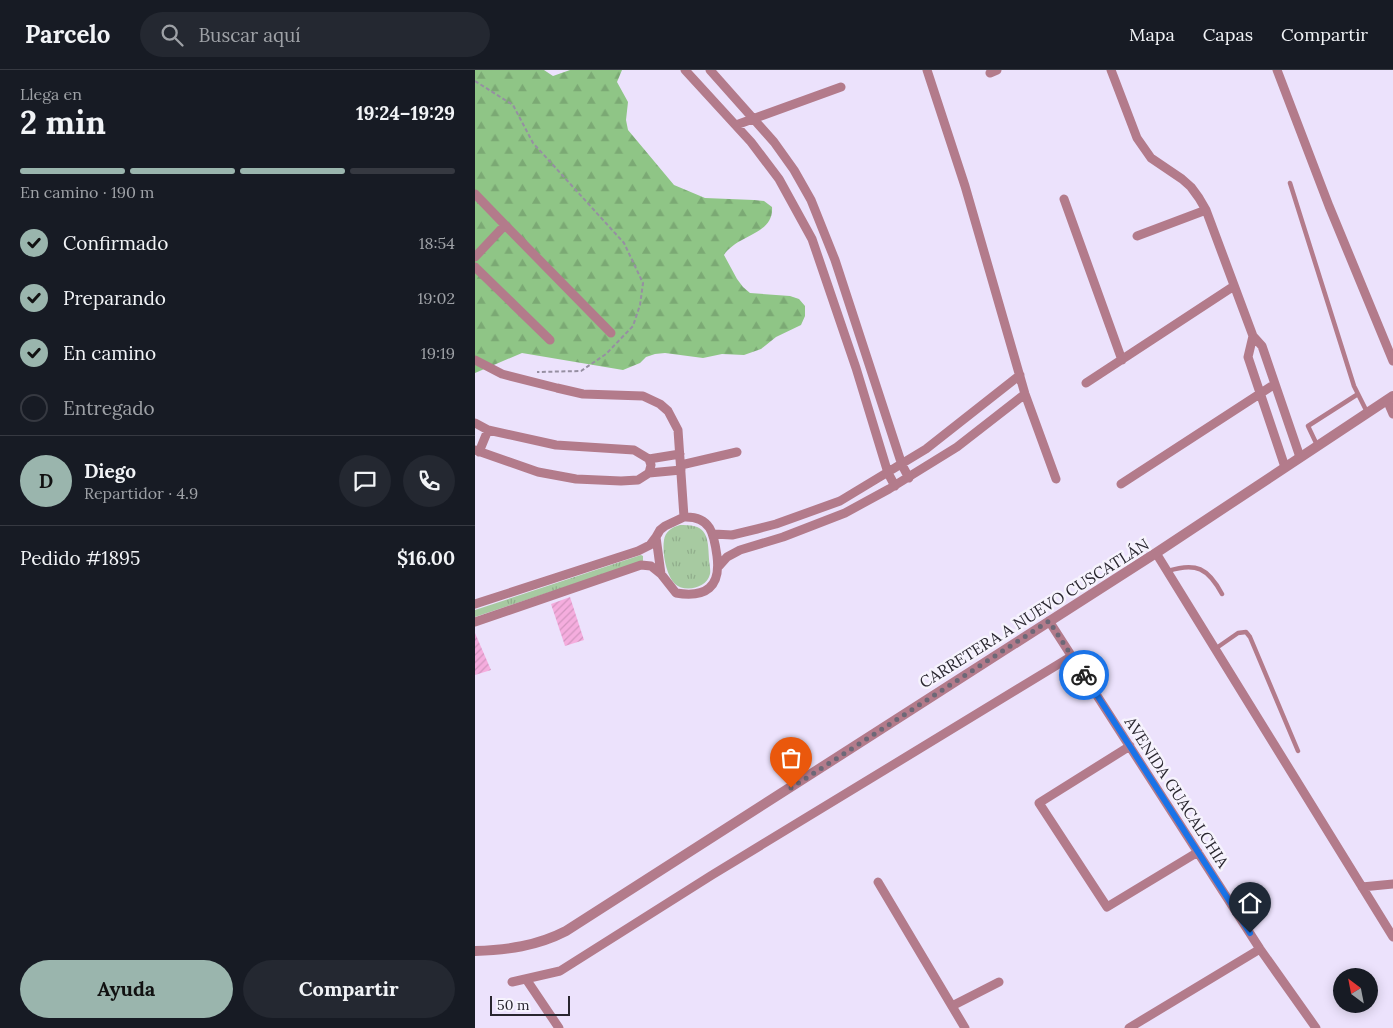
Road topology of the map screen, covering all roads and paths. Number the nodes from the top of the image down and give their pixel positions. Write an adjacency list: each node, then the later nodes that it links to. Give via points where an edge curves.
1 (685, 70): 9 (street)
2 (711, 70): 8 (street)
3 (927, 70): 26 (street, via 965,186)
4 (1111, 70): 13 (street, via 1143,147 1151,158 1191,187)
5 (1277, 70): 24 (street)
6 (475, 81): 25 (path, via 513,105 533,142 624,243 643,283 633,326 606,354 581,371)
7 (841, 87): 8 (street)
8 (753, 119): 9 (street); 43 (street, via 774,142 811,200 845,287)
9 (736, 125): 47 (street, via 779,179 813,239)
10 (1290, 183): 31 (lane)
11 (475, 194): 14 (street)
12 (1064, 199): 23 (street)
13 (1206, 210): 15 (street); 18 (street)
14 (505, 225): 16 (street); 19 (street)
15 (1137, 236)
16 (475, 257)
17 (475, 267): 21 (street)
18 (1234, 286): 20 (street); 23 (street)
19 (611, 333)
20 (1253, 336): 28 (street, via 1262,346); 29 (street, via 1247,358)
21 (550, 340)
22 (475, 360): 40 (street, via 502,374 583,394 643,396 668,410 678,430)
23 (1122, 360): 27 (street)
24 (1393, 361)
25 (532, 373)
26 (1019, 375): 30 (street); 43 (street)
27 (1086, 383)
28 (1275, 384): 29 (street); 41 (street)
29 (1260, 393): 44 (street); 50 (street)
30 (1025, 394): 48 (street); 49 (street)
31 (1358, 394): 33 (lane); 37 (lane, via 1308,426)
32 (1390, 398): 33 (street, CARRETERA A NUEVO CUSCATLÁN); 34 (street)
33 (1367, 412): 37 (street, CARRETERA A NUEVO CUSCATLÁN)
34 (1393, 414)
35 (475, 423): 36 (street)
36 (488, 430): 38 (street); 42 (street, via 556,445 634,450)
37 (1317, 446): 41 (street, CARRETERA A NUEVO CUSCATLÁN)
38 (477, 451): 46 (street, via 538,472 575,479 638,480)
39 (737, 452): 45 (street)
40 (680, 454): 42 (street); 45 (street)
41 (1300, 456): 44 (street, CARRETERA A NUEVO CUSCATLÁN)
42 (649, 459): 46 (street)
43 (902, 464): 47 (street); 48 (street)
44 (1285, 466): 55 (street, CARRETERA A NUEVO CUSCATLÁN)
45 (681, 468): 46 (street); 52 (street)
46 (649, 473)
47 (888, 473): 51 (street); 53 (street, via 840,501 776,524 733,535)
48 (909, 478): 51 (street)
49 (1056, 479)
50 (1121, 484)
51 (895, 486): 56 (street, via 845,513 783,538 740,550)
52 (684, 517): 53 (street, via 704,522); 54 (street, via 665,526)
53 (714, 534): 56 (street)
54 (656, 537): 58 (street); 60 (street, via 650,545 638,551)
55 (1156, 553): 57 (street); 61 (street, CARRETERA A NUEVO CUSCATLÁN)
56 (719, 566): 58 (street, via 717,579 711,587 688,595 676,593)
57 (1167, 572): 59 (lane, via 1194,566 1203,570); 63 (street)
58 (661, 574): 62 (street, via 651,566 641,565)
59 (1222, 594)
60 (475, 604)
61 (1049, 621): 64 (street, AVENIDA GUACALCHIA); 73 (street, CARRETERA A NUEVO CUSCATLÁN, via 565,931 516,948)
62 (475, 622)
63 (1214, 649): 66 (lane, via 1238,633 1246,632); 70 (street)
64 (1072, 656): 65 (street, AVENIDA GUACALCHIA); 74 (street, via 560,971)
65 (1130, 746): 67 (street, AVENIDA GUACALCHIA); 67 (street, via 1039,803 1107,907)
66 (1298, 751)
67 (1198, 852): 72 (street, AVENIDA GUACALCHIA)
68 (878, 882): 77 (street)
69 (1393, 884): 70 (street)
70 (1362, 887): 71 (street)
71 (1393, 937)
72 (1260, 949): 80 (street); 81 (street, AVENIDA GUACALCHIA)
73 (475, 951)
74 (526, 979): 75 (street); 78 (street)
75 (512, 982)
76 (999, 982): 77 (street)
77 (953, 1006): 79 (street)
78 (559, 1028)
79 (965, 1028)
80 (1129, 1028)
81 (1316, 1028)

